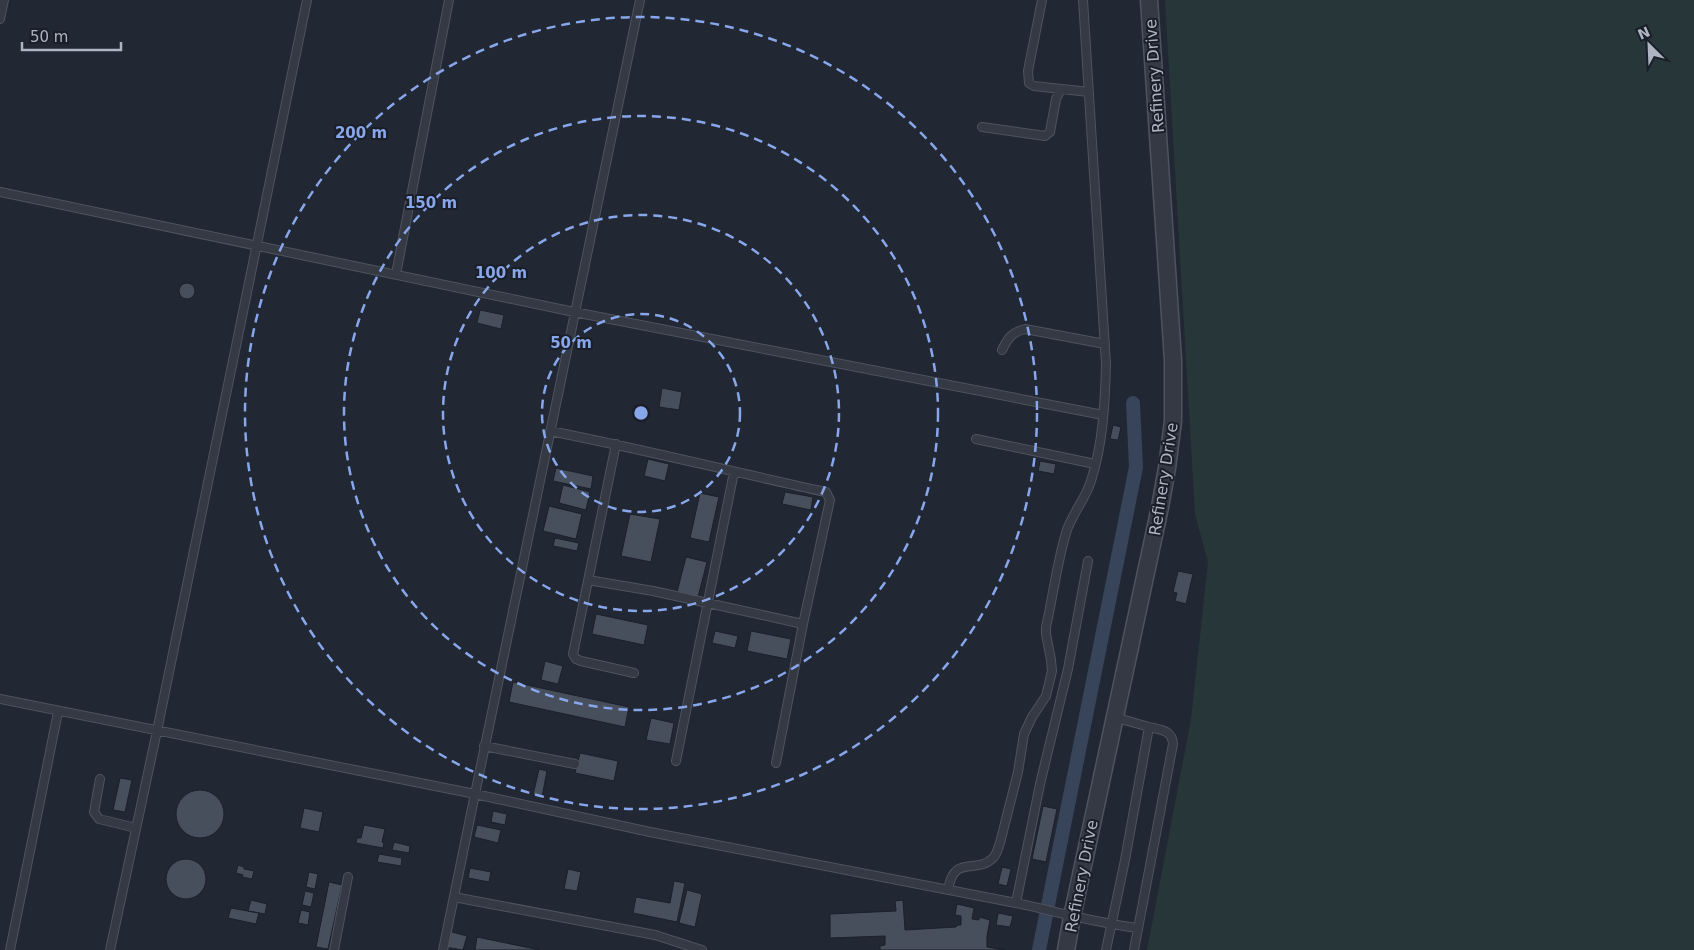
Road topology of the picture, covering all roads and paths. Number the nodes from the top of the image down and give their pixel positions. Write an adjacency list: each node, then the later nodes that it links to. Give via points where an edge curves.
1 (4, 0): 8 (lane)
2 (307, 0): 13 (lane)
3 (449, 0): 14 (lane)
4 (640, 0): 15 (lane)
5 (1042, 0): 9 (lane, via 1028,79 1031,85)
6 (1083, 0): 10 (lane)
7 (1149, 0): 31 (street, Refinery Drive, via 1173,360 1173,421 1160,507)
8 (0, 19)
9 (1061, 89): 10 (lane); 11 (lane, via 1050,132 1045,136)
10 (1089, 92): 16 (lane)
11 (982, 127)
12 (0, 192): 13 (lane)
13 (256, 246): 14 (lane); 33 (lane)
14 (396, 274): 15 (lane)
15 (574, 312): 18 (lane); 19 (lane)
16 (1105, 344): 17 (lane, via 1025,329 1012,333); 18 (lane)
17 (1002, 350)
18 (1102, 415): 22 (lane)
19 (550, 430): 21 (lane); 34 (lane)
20 (976, 439): 22 (lane)
21 (616, 444): 23 (lane); 25 (lane)
22 (1095, 464): 42 (lane, via 1092,480 1067,530 1046,627 1052,671 1046,696 1024,734 1018,772 998,849 989,861 964,867 953,874)
23 (734, 472): 26 (lane); 27 (lane, via 826,492 829,496)
24 (1088, 560): 44 (lane, via 1068,669)
25 (588, 580): 26 (lane); 28 (lane, via 574,657)
26 (708, 603): 27 (lane); 35 (lane)
27 (803, 624): 36 (lane)
28 (634, 673)
29 (0, 700): 30 (lane)
30 (58, 712): 33 (lane); 48 (lane)
31 (1114, 717): 32 (lane); 45 (street, Refinery Drive)
32 (1150, 727): 46 (lane); 47 (lane, via 1170,733 1173,744)
33 (157, 731): 39 (lane); 40 (lane)
34 (484, 746): 37 (lane); 39 (lane)
35 (676, 762)
36 (776, 763)
37 (576, 764)
38 (100, 779): 40 (lane, via 96,815 99,819)
39 (475, 794): 42 (lane); 43 (lane)
40 (136, 828): 49 (lane)
41 (348, 876): 50 (lane)
42 (948, 890): 44 (lane)
43 (454, 896): 51 (lane); 52 (lane, via 654,935)
44 (1016, 904): 45 (lane)
45 (1066, 916): 46 (lane); 53 (street, Refinery Drive)
46 (1111, 925): 47 (lane); 54 (lane)
47 (1138, 928): 55 (lane)
48 (10, 950)
49 (110, 950)
50 (334, 950)
51 (443, 950)
52 (702, 950)
53 (1066, 950)
54 (1106, 950)
55 (1134, 950)

